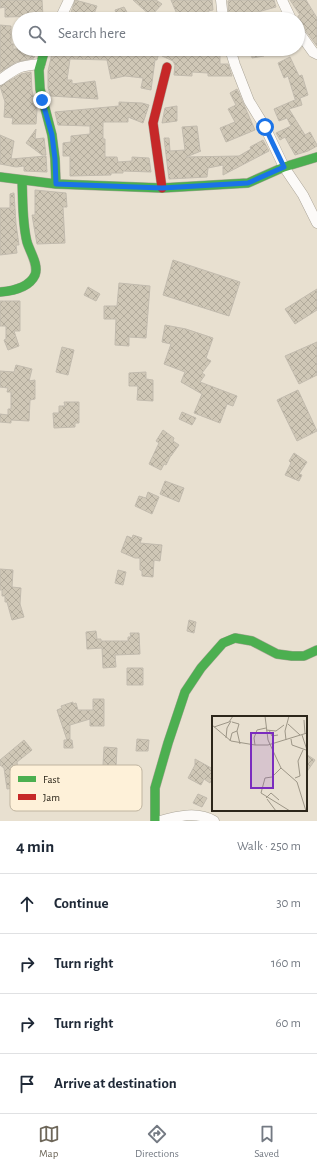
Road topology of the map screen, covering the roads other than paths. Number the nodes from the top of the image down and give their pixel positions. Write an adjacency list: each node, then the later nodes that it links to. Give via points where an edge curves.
1 (69, 0): 4 (street)
2 (221, 0): 5 (street)
3 (282, 0): 6 (street)
4 (63, 12)
5 (223, 12)
6 (288, 12)
7 (305, 41): 8 (street)
8 (317, 54)
9 (43, 56): 11 (street)
10 (232, 56): 15 (street, via 249,101)
11 (40, 64): 13 (street, via 22,65); 18 (street, via 40,89 52,135)
12 (167, 67): 19 (street, via 153,123)
13 (0, 80)
14 (317, 158): 15 (street)
15 (284, 167): 19 (street, via 248,183); 20 (street, via 303,195)
16 (0, 177): 17 (street)
17 (22, 180): 18 (street); 21 (street, via 25,231 35,265 35,275 15,290)
18 (56, 184): 19 (street)
19 (162, 188)
20 (317, 223)
21 (0, 292)
22 (317, 650): 23 (street, via 304,656 292,656 277,654 252,641 235,638 223,643 201,668 185,692 155,788)
23 (155, 821)
24 (160, 821): 25 (street, via 184,815 208,817)
25 (214, 821)

